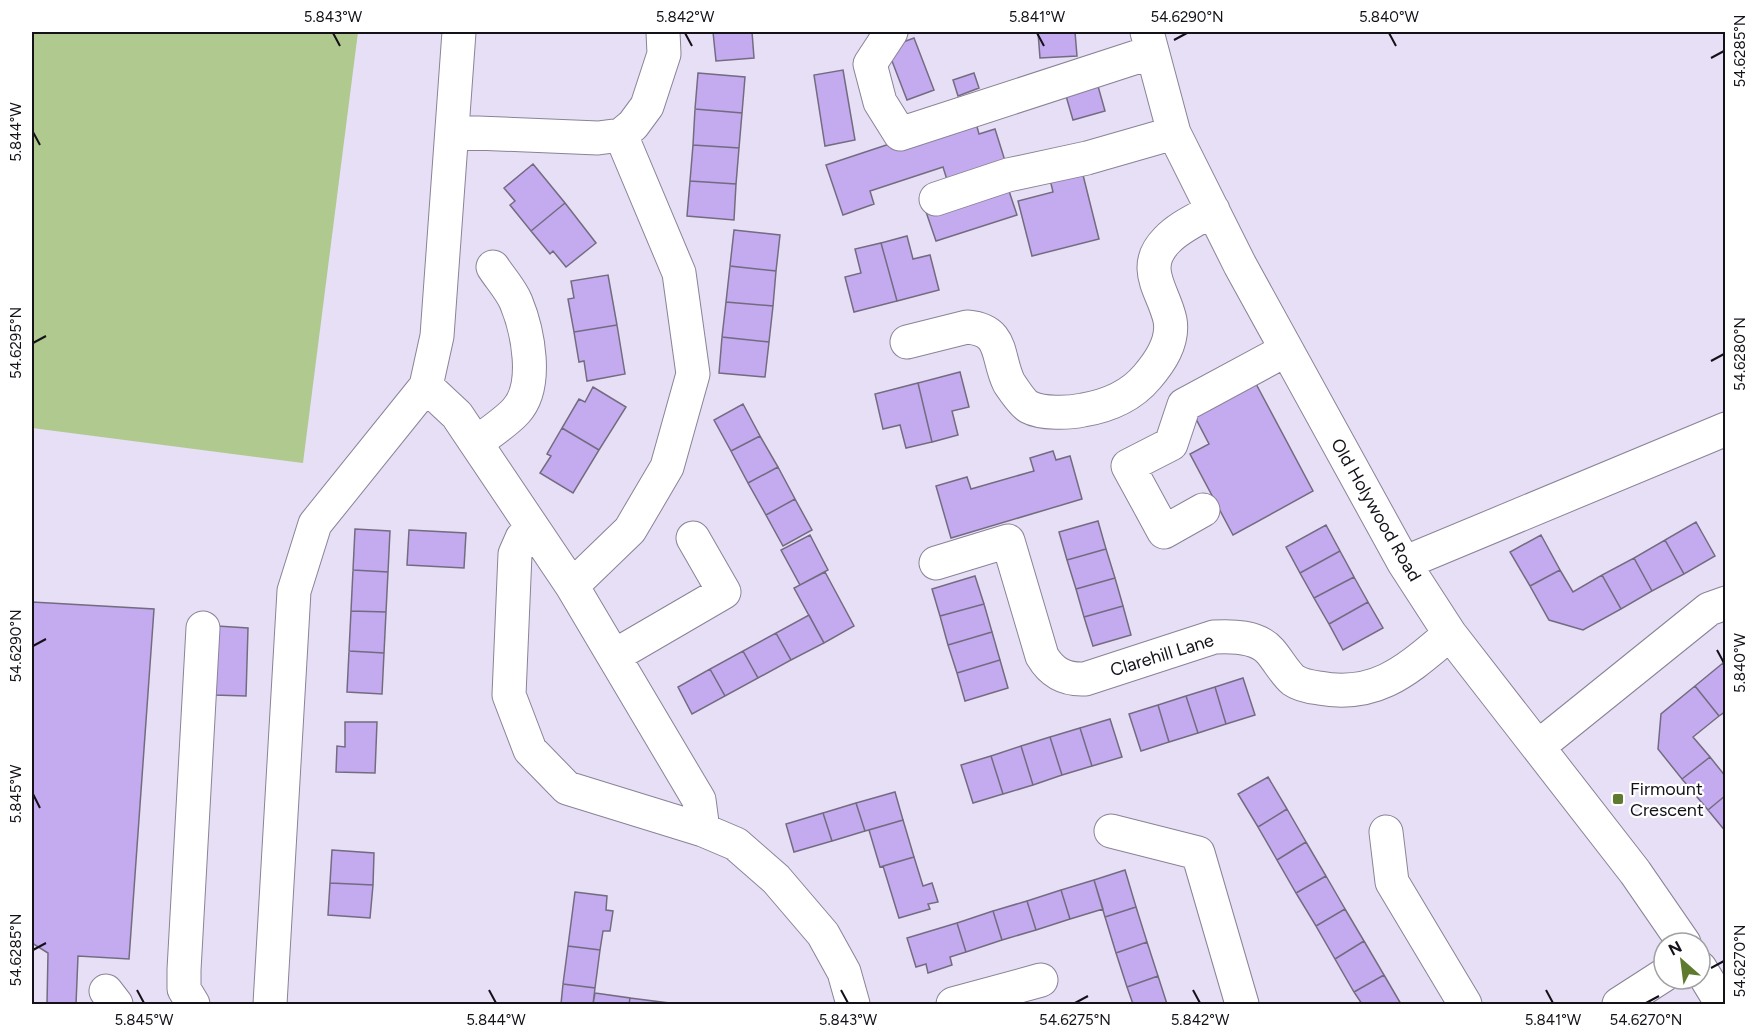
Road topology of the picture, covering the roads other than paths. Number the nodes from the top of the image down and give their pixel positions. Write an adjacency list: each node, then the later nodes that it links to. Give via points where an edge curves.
1 (459, 32): 5 (street)
2 (663, 32): 7 (street, via 664,54 647,106)
3 (891, 32): 4 (street, via 870,64 880,102 900,134)
4 (1149, 42): 6 (street, Old Holywood Road)
5 (452, 132): 7 (street, via 598,138); 13 (street, via 437,336)
6 (1174, 133): 8 (street, via 1008,175); 9 (street, Old Holywood Road)
7 (621, 135): 21 (street, via 679,273 693,374 667,467 630,530)
8 (936, 199)
9 (1213, 210): 11 (street, via 1176,232 1161,247 1154,270 1155,284 1170,322 1166,350 1144,381 1113,402 1073,412 1029,407 1009,383 996,342 976,327); 12 (street, Old Holywood Road)
10 (493, 267): 15 (street, via 516,301 530,361 527,389 518,410)
11 (907, 342)
12 (1286, 350): 16 (street, via 1184,405 1172,444 1128,466 1164,532); 20 (street, Old Holywood Road)
13 (426, 386): 15 (street, via 457,415); 35 (street, via 315,524 294,591)
14 (1725, 429): 20 (street)
15 (476, 443): 17 (street)
16 (1203, 510)
17 (532, 527): 21 (street); 27 (street, via 515,554 509,695 530,750 567,788)
18 (693, 538): 25 (street, via 724,592)
19 (936, 562): 24 (street, Clarehill Lane, via 1008,542 1042,656 1054,671 1074,680 1214,637 1231,636 1268,648 1294,681 1325,690 1363,689 1402,673)
20 (1404, 562): 24 (street, Old Holywood Road)
21 (572, 586): 25 (street)
22 (1725, 603): 26 (street, via 1709,609)
23 (203, 628): 34 (street, via 184,970 184,989)
24 (1450, 634): 26 (street, Old Holywood Road)
25 (614, 656): 27 (street, via 699,800)
26 (1539, 746): 30 (street, Old Holywood Road)
27 (702, 830): 36 (street, via 736,844 776,879 823,934 844,972)
28 (1111, 831): 38 (street, via 1198,853)
29 (1386, 832): 39 (street, via 1392,882)
30 (1676, 931)
31 (1041, 980): 37 (street)
32 (1652, 983): 40 (street)
33 (1712, 988): 41 (street)
34 (193, 1005)
35 (270, 1005)
36 (853, 1005)
37 (953, 1005)
38 (1242, 1005)
39 (1465, 1005)
40 (1619, 1005)
41 (1722, 1005)

